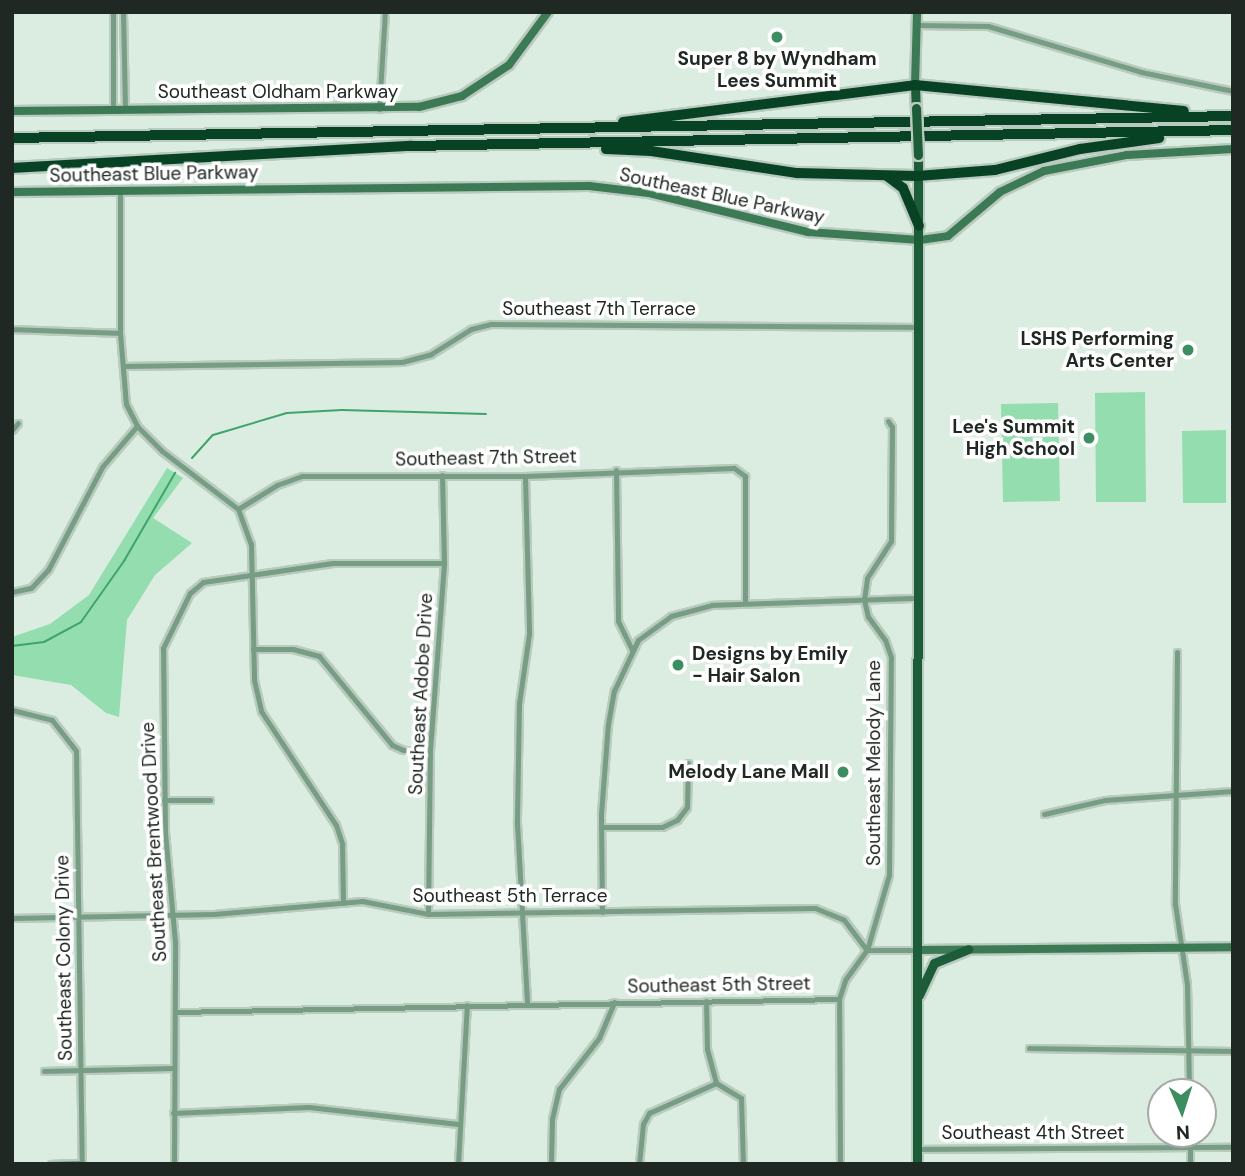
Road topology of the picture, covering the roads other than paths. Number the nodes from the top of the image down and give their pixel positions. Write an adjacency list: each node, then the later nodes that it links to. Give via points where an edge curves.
1 (113, 12): 10 (street)
2 (123, 12): 11 (street)
3 (385, 12): 12 (street)
4 (548, 12): 12 (street, Southeast Oldham Parkway, via 509,65 463,96 419,107)
5 (909, 12): 7 (street)
6 (918, 12): 7 (street)
7 (914, 25): 8 (street); 9 (street, via 988,26 1141,72)
8 (915, 85): 14 (highway, via 1176,111); 16 (highway, via 651,121 548,125); 23 (main road, bridge)
9 (1233, 91)
10 (113, 108): 11 (street, Southeast Oldham Parkway); 13 (street, Southeast Oldham Parkway)
11 (125, 108): 12 (street, Southeast Oldham Parkway)
12 (379, 109)
13 (12, 111)
14 (1233, 111)
15 (1233, 116): 16 (highway)
16 (536, 131): 18 (highway)
17 (1233, 133): 19 (highway); 23 (highway, via 1143,140 995,170)
18 (12, 138)
19 (562, 144): 21 (highway, via 277,152); 22 (highway, via 651,151 796,173)
20 (1233, 149): 27 (street, Southeast Blue Parkway, via 1127,155 1044,171 1000,192 948,236)
21 (12, 168)
22 (884, 175): 23 (highway); 26 (highway, via 902,188)
23 (918, 176): 26 (main road)
24 (120, 191): 25 (street, Southeast Blue Parkway); 27 (street, Southeast Blue Parkway, via 589,186 649,193 818,234); 30 (street)
25 (12, 192)
26 (919, 226): 27 (main road)
27 (920, 240): 28 (main road)
28 (917, 327): 31 (street, Southeast 7th Terrace, via 491,324 471,329 431,354 402,362); 43 (main road)
29 (12, 329): 30 (street)
30 (120, 333): 31 (street)
31 (123, 366): 34 (street, via 126,404)
32 (888, 421): 44 (street, via 892,535 867,578)
33 (18, 423): 35 (street)
34 (137, 426): 39 (street); 42 (street, via 102,467 48,570 31,588)
35 (12, 430)
36 (616, 470): 38 (street, Southeast 7th Street); 45 (street, Southeast 7th Street, via 744,471); 47 (street, via 618,621)
37 (442, 475): 38 (street, Southeast 7th Street); 39 (street, Southeast 7th Street, via 302,475); 40 (street, Southeast Adobe Drive)
38 (526, 475): 59 (street, via 529,634 519,703 517,823)
39 (238, 509): 41 (street, via 251,544)
40 (444, 563): 41 (street, Southeast Brentwood Drive, via 333,563); 50 (street, Southeast Adobe Drive)
41 (253, 577): 46 (street); 54 (street, Southeast Brentwood Drive, via 203,582 190,593 163,648)
42 (12, 592)
43 (916, 598): 44 (street); 69 (main road)
44 (864, 600): 45 (street); 68 (street, Southeast Melody Lane, via 868,617 891,657 889,876)
45 (745, 601): 47 (street, via 671,616 646,631)
46 (253, 649): 50 (street, via 293,649 319,656 392,745 403,750); 58 (street, via 261,712 336,825 342,844)
47 (632, 650): 57 (street, via 611,708)
48 (1177, 652): 53 (street)
49 (12, 710): 63 (street, Southeast Colony Drive, via 52,720 76,751)
50 (430, 750): 61 (street, Southeast Adobe Drive)
51 (688, 763): 57 (street, via 687,807 677,820 662,827)
52 (1233, 791): 53 (street)
53 (1176, 793): 56 (street, via 1162,799 1105,800); 65 (street, via 1175,904)
54 (164, 800): 55 (street); 62 (street, Southeast Brentwood Drive)
55 (209, 800)
56 (1044, 814)
57 (601, 827): 60 (street)
58 (343, 903): 61 (street, Southeast 5th Terrace, via 362,901); 62 (street, Southeast 5th Terrace)
59 (524, 912): 60 (street, Southeast 5th Terrace); 61 (street, Southeast 5th Terrace); 74 (street)
60 (602, 912): 68 (street, Southeast 5th Terrace, via 815,908 844,920)
61 (428, 914)
62 (174, 916): 63 (street, Southeast 5th Terrace); 76 (street, Southeast Brentwood Drive)
63 (79, 917): 64 (street, Southeast 5th Terrace); 81 (street, Southeast Colony Drive)
64 (12, 918)
65 (1183, 947): 66 (street); 67 (street); 78 (street)
66 (1233, 947)
67 (968, 949): 69 (street); 72 (main road, via 934,963)
68 (867, 950): 69 (street); 70 (street, Southeast 5th Street, via 845,980)
69 (917, 950): 72 (main road)
70 (839, 999): 71 (street, Southeast 5th Street); 96 (street)
71 (706, 1000): 73 (street, Southeast 5th Street); 84 (street, via 708,1049)
72 (917, 1000): 88 (main road)
73 (614, 1002): 74 (street, Southeast 5th Street); 93 (street, via 599,1038 559,1089 552,1119)
74 (527, 1003): 75 (street, Southeast 5th Street)
75 (467, 1005): 76 (street, Southeast 5th Street); 86 (street, via 467,1065)
76 (175, 1012): 80 (street, Southeast Brentwood Drive)
77 (1029, 1048): 78 (street)
78 (1188, 1048): 79 (street); 83 (street)
79 (1233, 1051)
80 (172, 1068): 81 (street); 85 (street, Southeast Brentwood Drive)
81 (82, 1070): 82 (street); 89 (street, Southeast Colony Drive)
82 (44, 1071)
83 (1189, 1078)
84 (716, 1083): 94 (street, via 649,1113 643,1124); 95 (street, via 741,1098)
85 (173, 1112): 86 (street, via 309,1107); 91 (street, Southeast Brentwood Drive)
86 (458, 1124): 92 (street)
87 (1147, 1147): 88 (street, Southeast 4th Street)
88 (917, 1149): 97 (main road)
89 (82, 1163): 90 (street)
90 (51, 1164)
91 (174, 1164)
92 (458, 1164)
93 (551, 1164)
94 (639, 1164)
95 (743, 1164)
96 (839, 1164)
97 (917, 1164)

